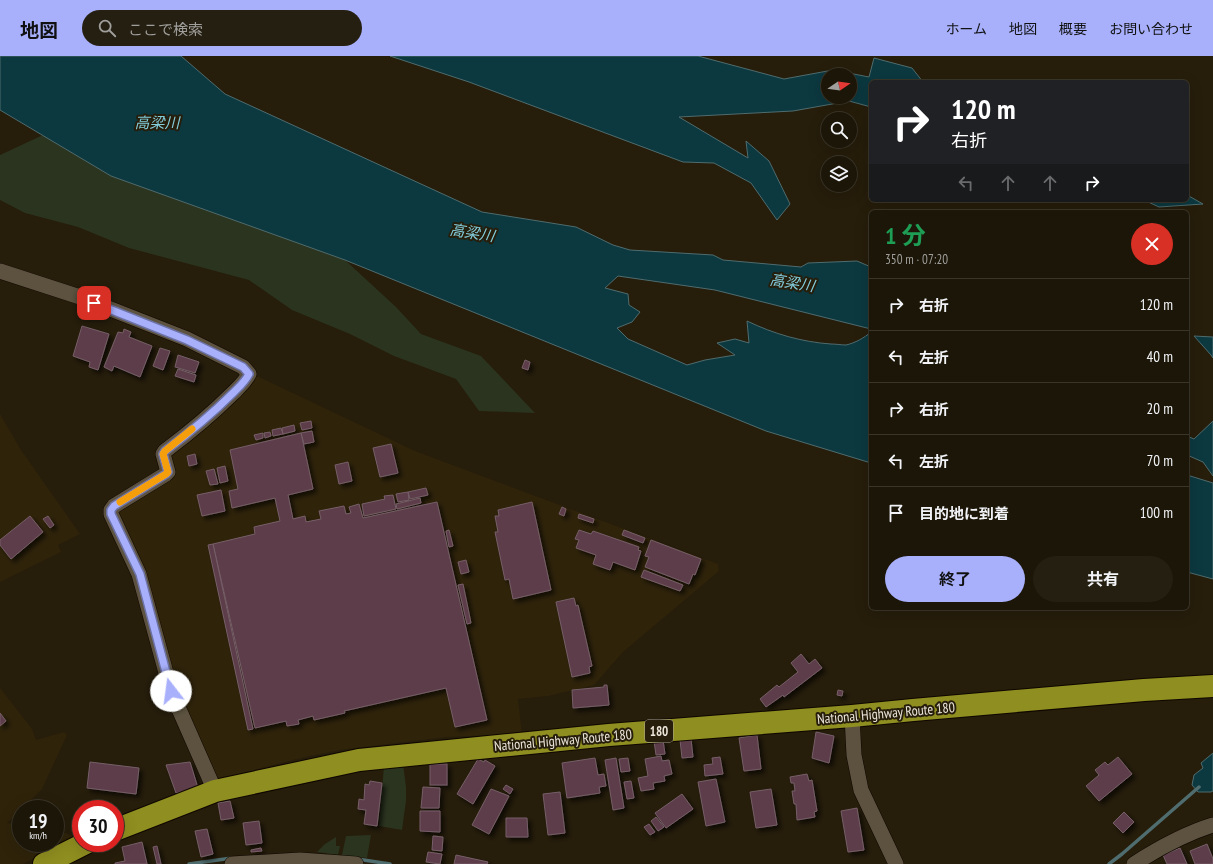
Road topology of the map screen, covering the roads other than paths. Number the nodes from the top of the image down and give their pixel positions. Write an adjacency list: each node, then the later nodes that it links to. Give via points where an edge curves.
1 (0, 271): 4 (street, via 80,298 187,340 243,367 249,374 225,401 165,451 163,454 168,472 166,474 111,510 140,574 171,691)
2 (1213, 686): 3 (highway, National Highway Route 180 / 180)
3 (852, 716): 4 (highway, National Highway Route 180 / 180, via 609,735 359,760); 12 (street, via 854,755 861,790)
4 (215, 791): 6 (highway, National Highway Route 180 / 180)
5 (1213, 825): 13 (street, via 1176,839)
6 (124, 826)
7 (72, 850): 9 (highway)
8 (290, 863): 10 (street); 11 (street)
9 (44, 864)
10 (232, 864)
11 (356, 864)
12 (896, 864)
13 (1134, 864)

